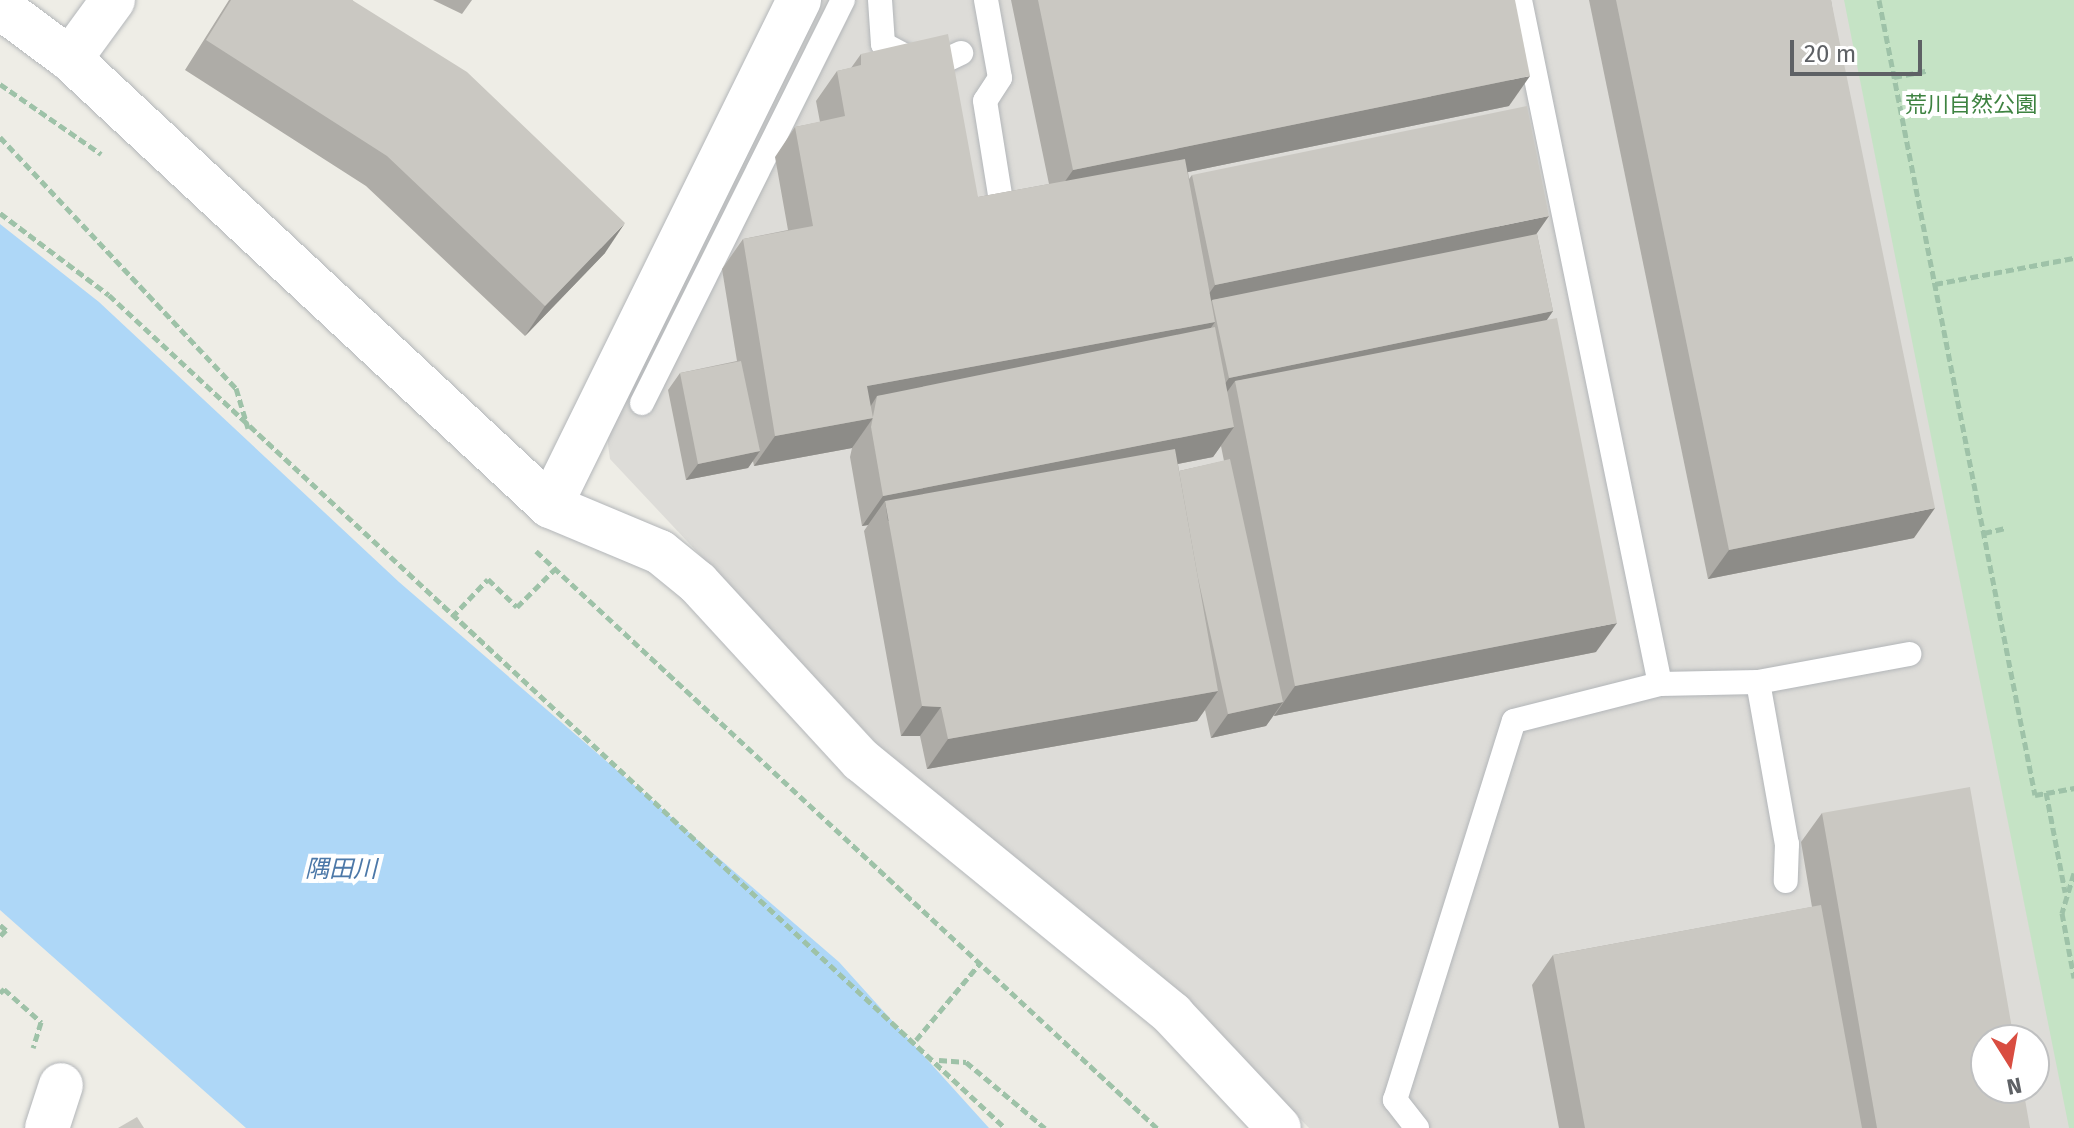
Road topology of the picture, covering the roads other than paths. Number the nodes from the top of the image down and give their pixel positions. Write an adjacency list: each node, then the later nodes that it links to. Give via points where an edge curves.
1 (113, 0): 9 (street)
2 (799, 0): 12 (street)
3 (843, 0): 11 (lane)
4 (880, 0): 8 (lane, via 883,44 909,58 944,61)
5 (986, 0): 10 (lane, via 1000,78 985,101)
6 (1520, 0): 15 (lane)
7 (0, 7): 9 (street)
8 (961, 53)
9 (70, 59): 12 (street)
10 (1000, 195)
11 (642, 403)
12 (550, 506): 19 (street, via 660,552 698,583 884,782 1148,994)
13 (1909, 654): 14 (lane)
14 (1758, 682): 15 (lane); 16 (lane, via 1787,844)
15 (1660, 684): 20 (lane, via 1514,721 1395,1100)
16 (1786, 881)
17 (45, 1072): 18 (street)
18 (47, 1128)
19 (1279, 1128)
20 (1417, 1128)

